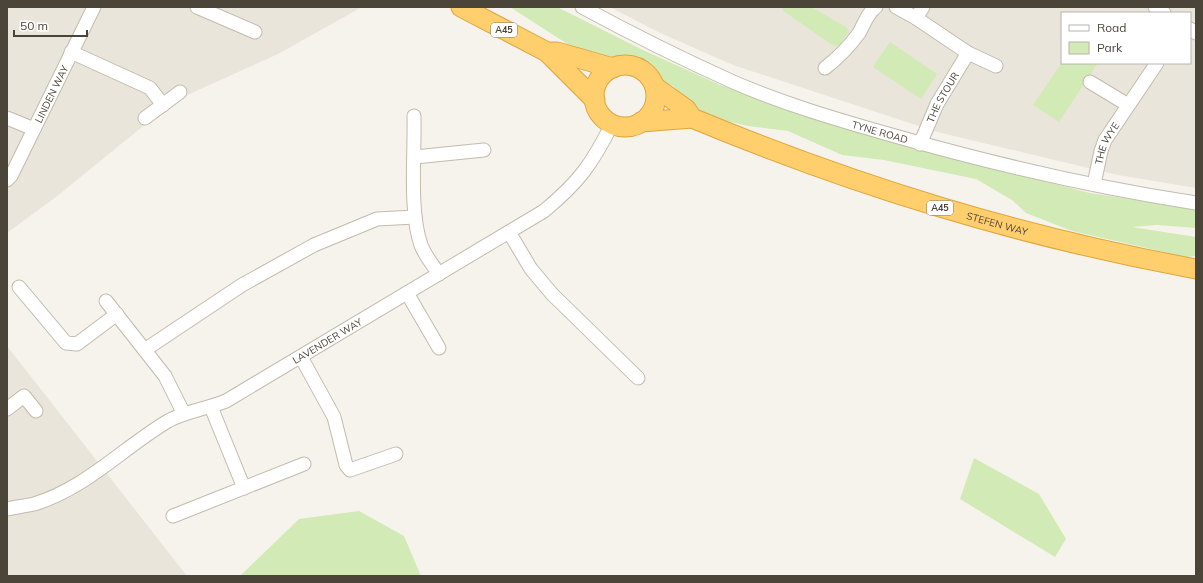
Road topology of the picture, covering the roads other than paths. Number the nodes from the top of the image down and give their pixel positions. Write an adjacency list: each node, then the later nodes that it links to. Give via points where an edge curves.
1 (94, 7): 9 (street, LINDEN WAY)
2 (197, 7): 8 (street)
3 (461, 7): 10 (highway, A45)
4 (582, 7): 29 (street, TYNE ROAD, via 731,81 794,105)
5 (876, 7): 15 (street, via 845,53)
6 (896, 7): 7 (street)
7 (919, 12): 11 (street)
8 (255, 32)
9 (71, 52): 20 (street, via 150,88); 28 (street, LINDEN WAY)
10 (547, 52): 14 (highway, A45, via 557,52); 19 (highway, A45)
11 (968, 53): 13 (street); 29 (street, THE STOUR, via 937,104)
12 (1156, 64): 21 (street, THE WYE)
13 (996, 66)
14 (613, 68): 17 (highway, via 623,65 643,70); 19 (highway, via 598,81)
15 (825, 68)
16 (1090, 82): 21 (street)
17 (655, 87): 25 (highway, STEFEN WAY / A45, via 686,109); 26 (highway, via 654,107 649,116)
18 (180, 92): 20 (street)
19 (595, 100): 27 (highway, via 598,110)
20 (163, 105): 24 (street)
21 (1128, 105): 33 (street, THE WYE, via 1105,140)
22 (414, 116): 31 (street)
23 (7, 118): 28 (street)
24 (145, 118)
25 (692, 118): 26 (highway, STEFEN WAY / A45); 37 (highway, STEFEN WAY / A45, via 772,152 913,200 1036,235 1123,256)
26 (641, 122): 27 (highway, via 622,127)
27 (612, 124): 36 (street, LAVENDER WAY, via 596,155 580,178 544,210)
28 (34, 129): 32 (street, LINDEN WAY)
29 (920, 144): 33 (street, TYNE ROAD)
30 (484, 150): 31 (street)
31 (415, 157): 35 (street)
32 (7, 180)
33 (1094, 184): 34 (street, TYNE ROAD)
34 (1196, 203)
35 (415, 217): 38 (street, via 422,246); 44 (street, via 377,219 314,245 242,285)
36 (509, 232): 38 (street, LAVENDER WAY); 46 (street, via 531,269 552,294)
37 (1196, 269)
38 (440, 274): 40 (street, LAVENDER WAY)
39 (19, 287): 42 (street, via 66,343 77,344)
40 (407, 294): 43 (street); 45 (street, LAVENDER WAY)
41 (106, 300): 42 (street)
42 (117, 314): 44 (street)
43 (439, 348)
44 (146, 349): 50 (street, via 165,376)
45 (301, 357): 47 (street, LAVENDER WAY, via 226,401); 51 (street, via 334,417 346,465 350,470)
46 (638, 378)
47 (211, 407): 50 (street, LAVENDER WAY); 53 (street)
48 (7, 409): 49 (street, via 24,396)
49 (36, 411)
50 (184, 414): 54 (street, LAVENDER WAY, via 170,420 93,474 64,490 34,504)
51 (396, 454)
52 (304, 464): 53 (street)
53 (244, 488): 55 (street)
54 (7, 509)
55 (173, 516)

